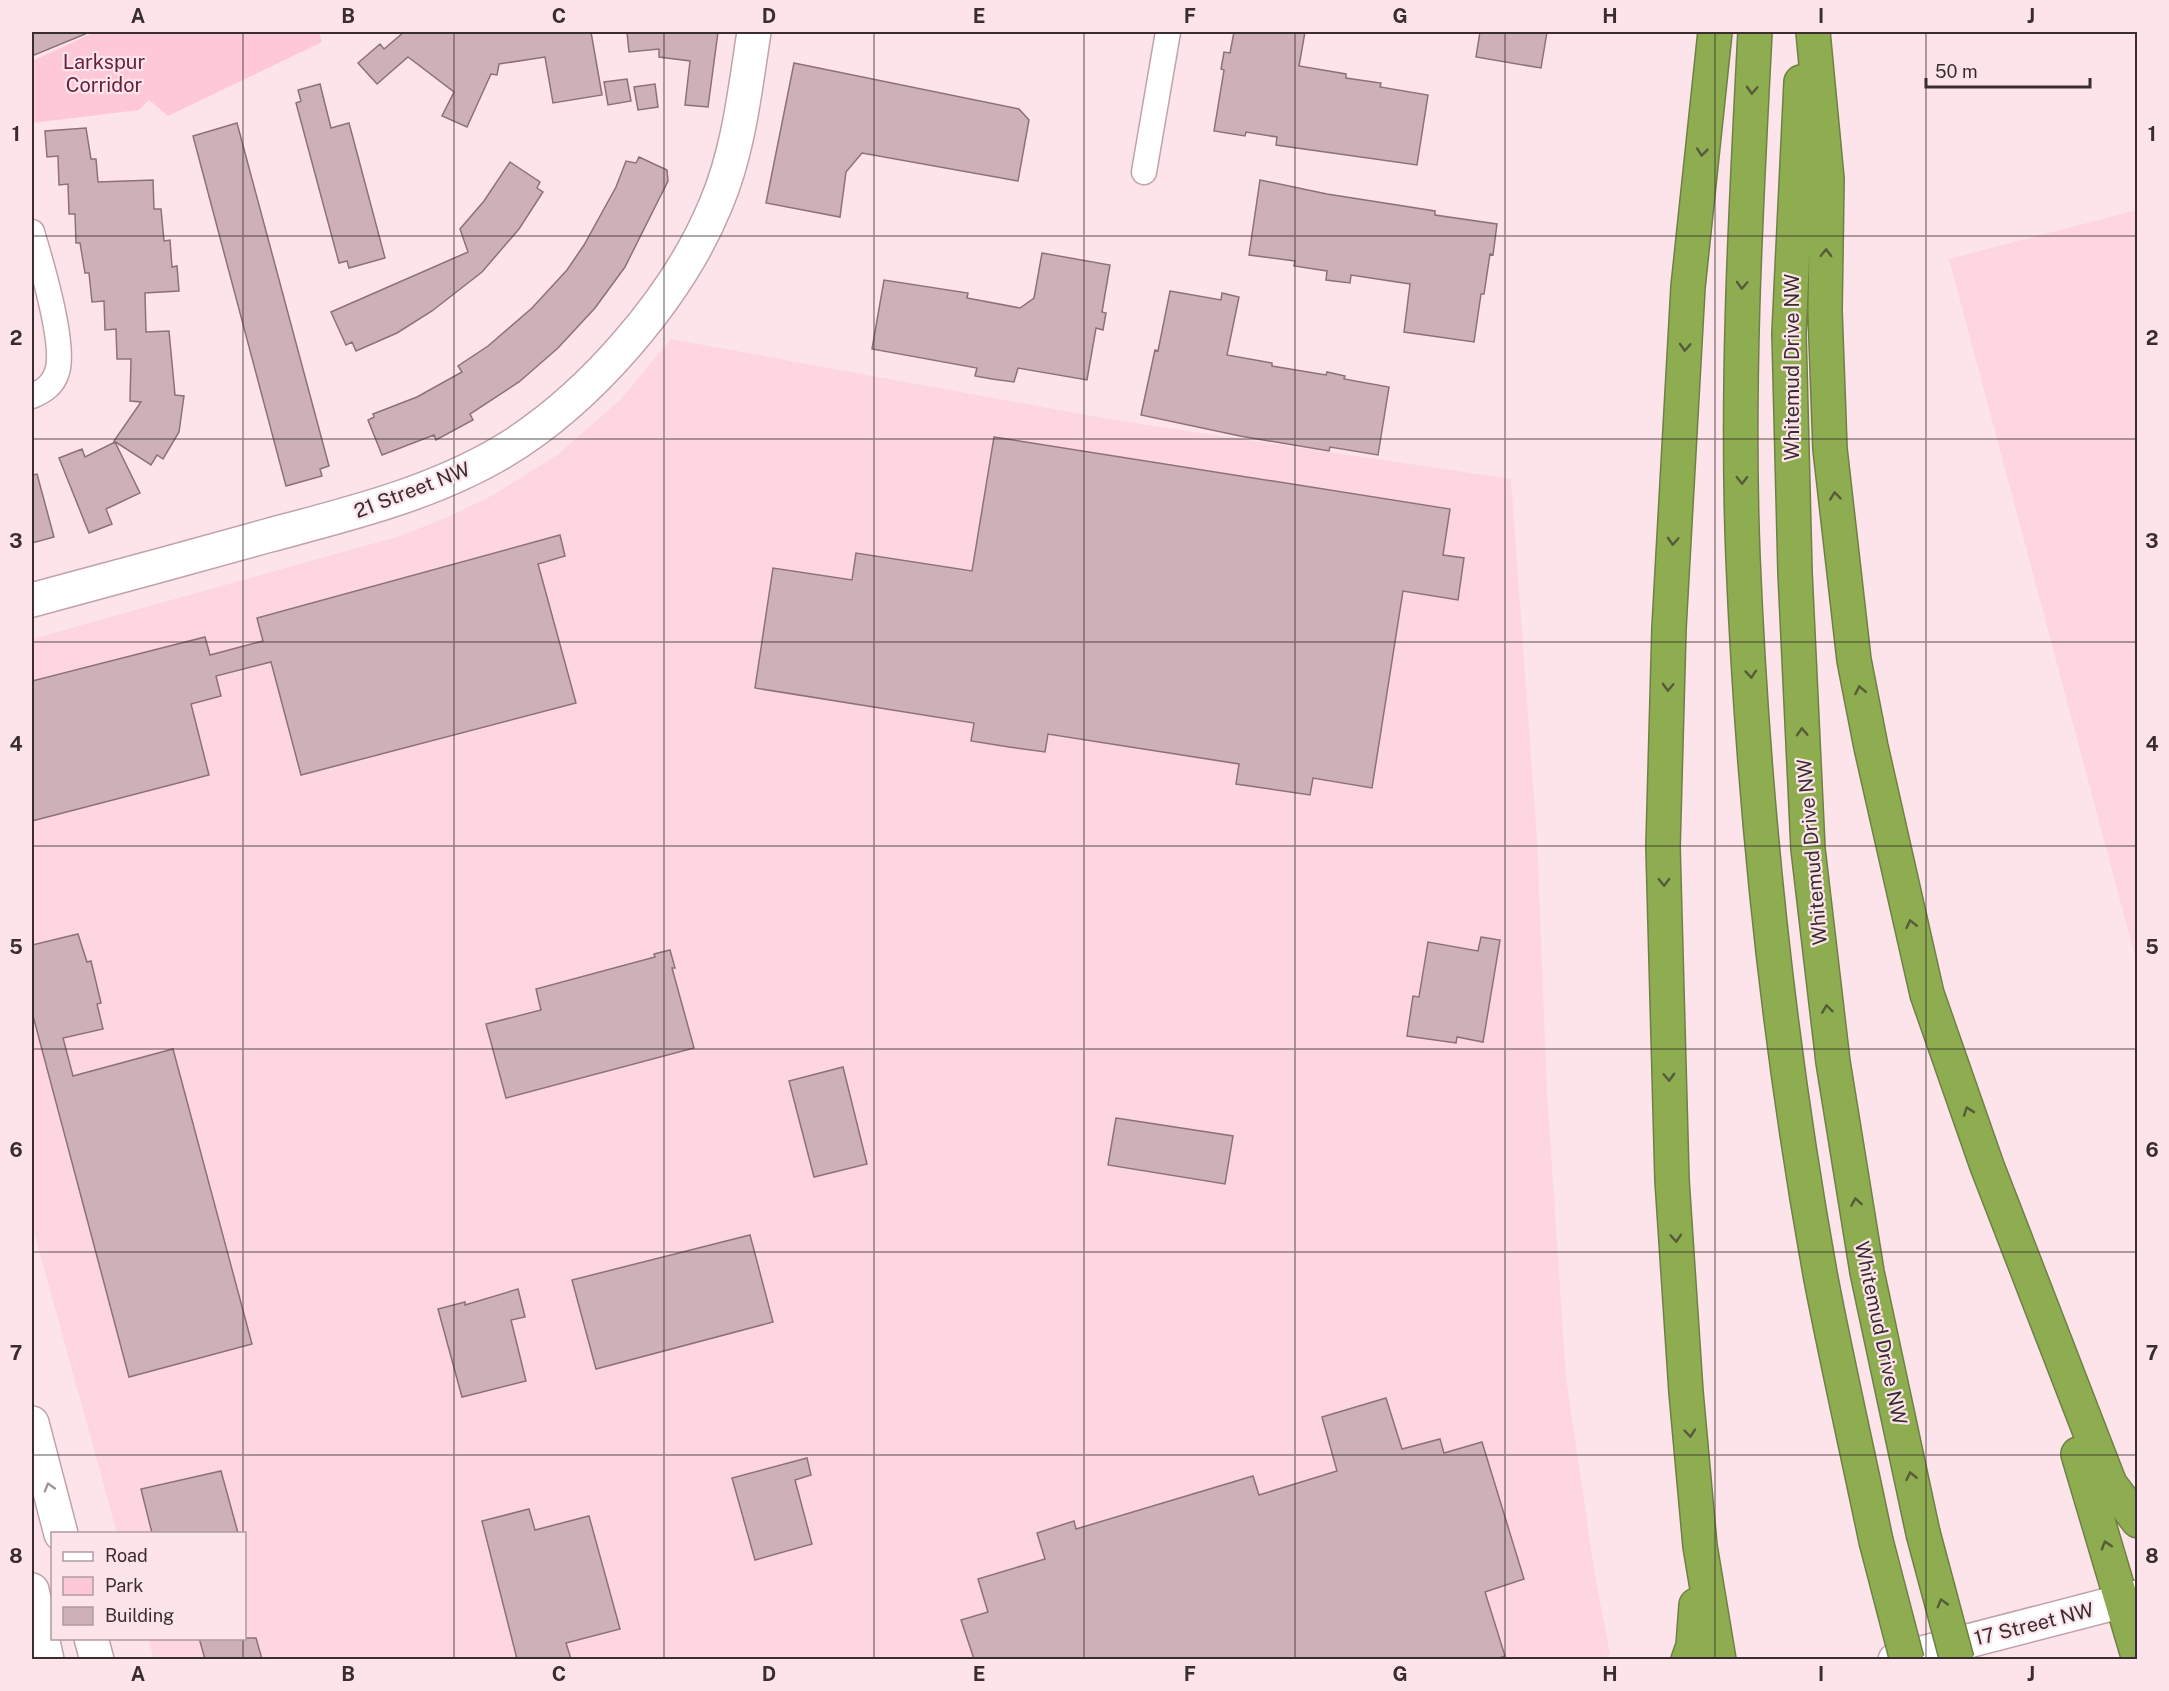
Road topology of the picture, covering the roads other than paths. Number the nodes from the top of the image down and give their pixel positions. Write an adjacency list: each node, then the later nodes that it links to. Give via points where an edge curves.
1 (754, 32): 10 (street, 21 Street NW, via 737,133 717,202 667,294 574,399 503,452 444,482 370,508)
2 (1168, 32): 7 (street)
3 (1715, 32): 15 (highway, one-way to 15, via 1688,287 1670,617 1663,847 1672,1180)
4 (1755, 32): 26 (highway, one-way to 26, bridge, via 1741,312 1743,558 1762,847 1787,1064 1821,1280 1876,1541)
5 (1803, 32): 27 (highway, Whitemud Drive NW, one-way to 5, bridge, via 1923,1533 1867,1272 1833,1062 1808,849 1794,572 1789,333)
6 (1813, 32): 11 (highway, one-way to 6, via 1927,994 1854,660 1830,448 1825,311 1827,179)
7 (1144, 172)
8 (32, 232): 9 (street, via 60,350 58,371 49,387)
9 (32, 396)
10 (32, 600)
11 (1987, 1166): 13 (highway, via 2110,1484); 17 (highway, one-way to 11)
12 (32, 1423): 14 (street, one-way to 12)
13 (2138, 1521)
14 (62, 1532)
15 (1700, 1546): 23 (highway, via 1694,1646); 24 (highway)
16 (33, 1596): 20 (street); 21 (street)
17 (2130, 1599): 19 (highway); 25 (street, 17 Street NW)
18 (92, 1640): 22 (street)
19 (2138, 1656)
20 (47, 1659)
21 (56, 1659)
22 (97, 1659)
23 (1689, 1659)
24 (1719, 1659)
25 (1895, 1659)
26 (1907, 1659)
27 (1957, 1659)

